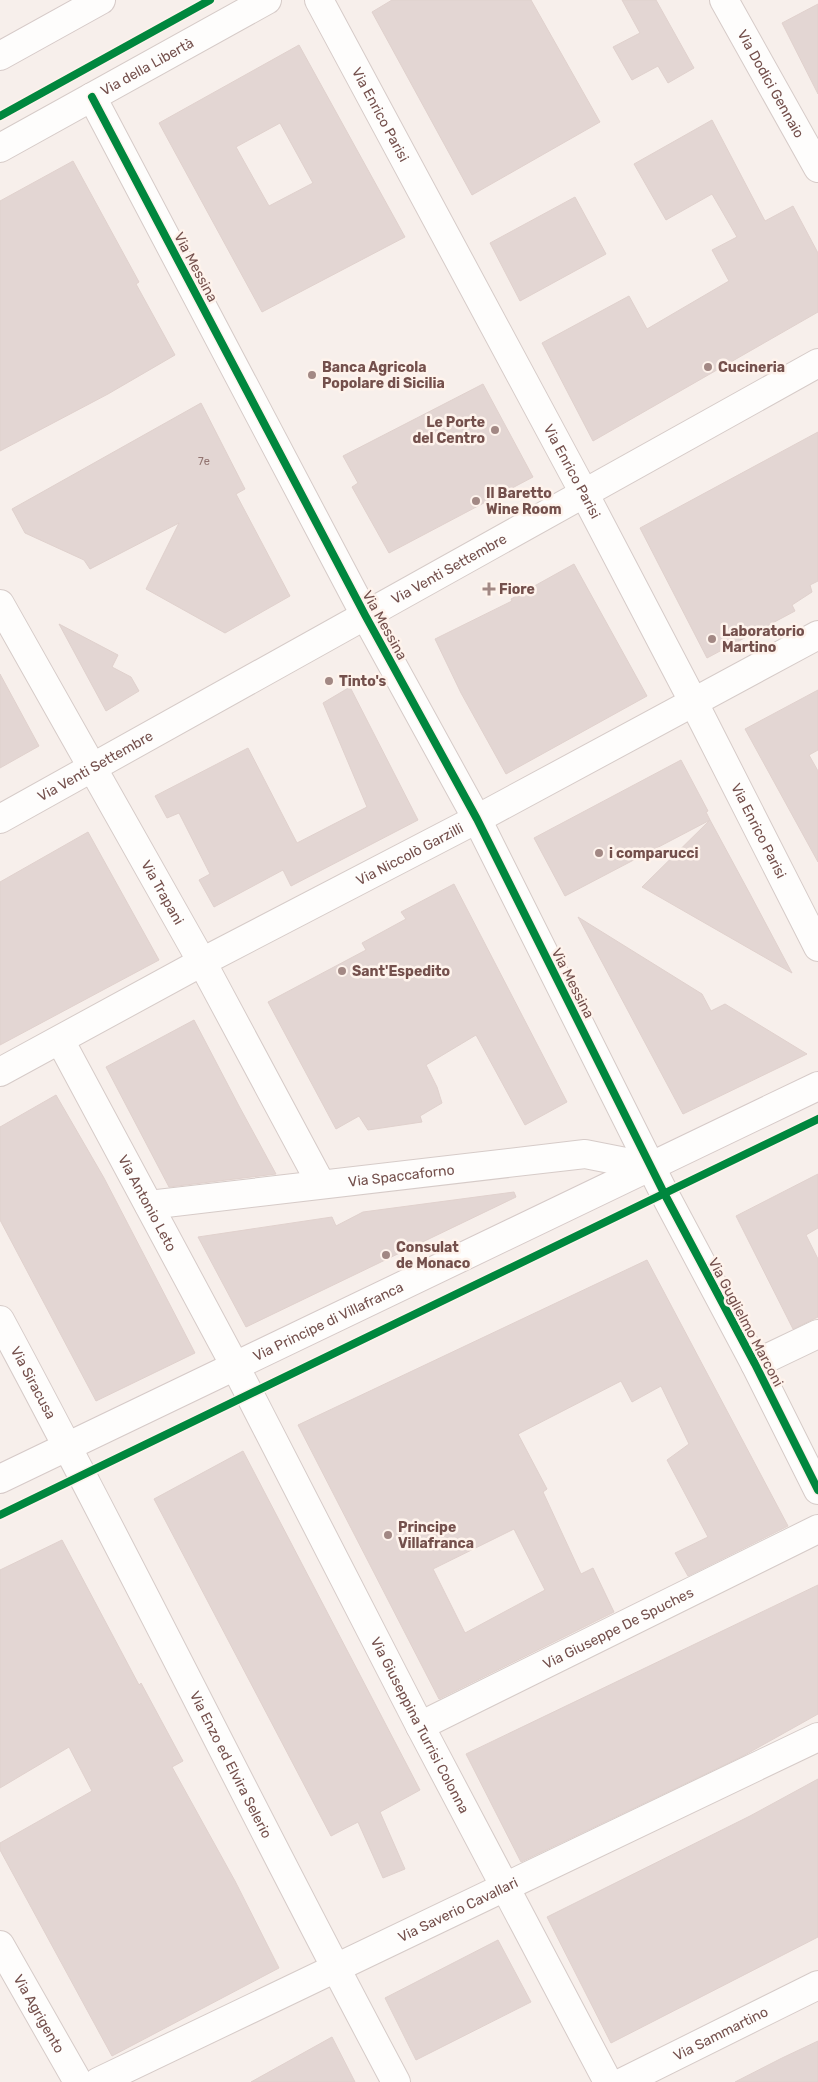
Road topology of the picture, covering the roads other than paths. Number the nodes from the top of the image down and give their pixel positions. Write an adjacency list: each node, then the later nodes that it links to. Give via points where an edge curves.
1 (102, 0): 5 (street)
2 (267, 0): 6 (street, Via della Libertà)
3 (319, 0): 10 (street, Via Enrico Parisi)
4 (724, 0): 8 (street, Via Dodici Gennaio)
5 (0, 56)
6 (92, 97): 7 (street, Via della Libertà); 12 (street, Via Messina)
7 (0, 148)
8 (818, 168)
9 (818, 363): 10 (street, Via Venti Settembre)
10 (584, 493): 12 (street, Via Venti Settembre); 14 (street, Via Enrico Parisi)
11 (0, 604): 15 (street, Via Trapani)
12 (365, 615): 15 (street, Via Venti Settembre); 17 (street, Via Messina)
13 (818, 635): 14 (street, Via Niccolò Garzilli)
14 (694, 703): 17 (street, Via Niccolò Garzilli); 18 (street, Via Enrico Parisi)
15 (91, 768): 16 (street, Via Venti Settembre); 19 (street, Via Trapani)
16 (0, 819)
17 (477, 819): 19 (street, Via Niccolò Garzilli); 23 (street, Via Messina)
18 (818, 948)
19 (202, 962): 20 (street, Via Niccolò Garzilli); 24 (street, Via Trapani)
20 (60, 1040): 21 (street, Via Niccolò Garzilli); 25 (street, Via Antonio Leto)
21 (0, 1072)
22 (818, 1086): 23 (street, Via Principe di Villafranca)
23 (651, 1167): 24 (street, Via Spaccaforno, via 585,1154); 28 (street, Via Guglielmo Marconi); 29 (street, Via Principe di Villafranca)
24 (321, 1184): 25 (street, Via Spaccaforno)
25 (149, 1206): 29 (street, Via Antonio Leto)
26 (0, 1320): 30 (street, Via Siracusa)
27 (818, 1334): 28 (street)
28 (755, 1364): 32 (street, Via Guglielmo Marconi)
29 (235, 1366): 30 (street, Via Principe di Villafranca); 34 (street, Via Giuseppina Turrisi Colonna)
30 (68, 1446): 31 (street, Via Principe di Villafranca); 38 (street, Via Enzo ed Elvira Selerio)
31 (0, 1479)
32 (818, 1490)
33 (818, 1529): 34 (street, Via Giuseppe De Spuches)
34 (420, 1726): 36 (street, Via Giuseppina Turrisi Colonna)
35 (818, 1737): 36 (street, Via Saverio Cavallari)
36 (504, 1886): 38 (street, Via Saverio Cavallari); 43 (street, Via Giuseppina Turrisi Colonna)
37 (0, 1945): 40 (street, Via Agrigento)
38 (335, 1968): 41 (street, Via Saverio Cavallari); 42 (street, Via Enzo ed Elvira Selerio)
39 (818, 1985): 44 (street, Via Sammartino)
40 (78, 2082)
41 (98, 2082)
42 (396, 2082)
43 (608, 2082)
44 (623, 2082)

